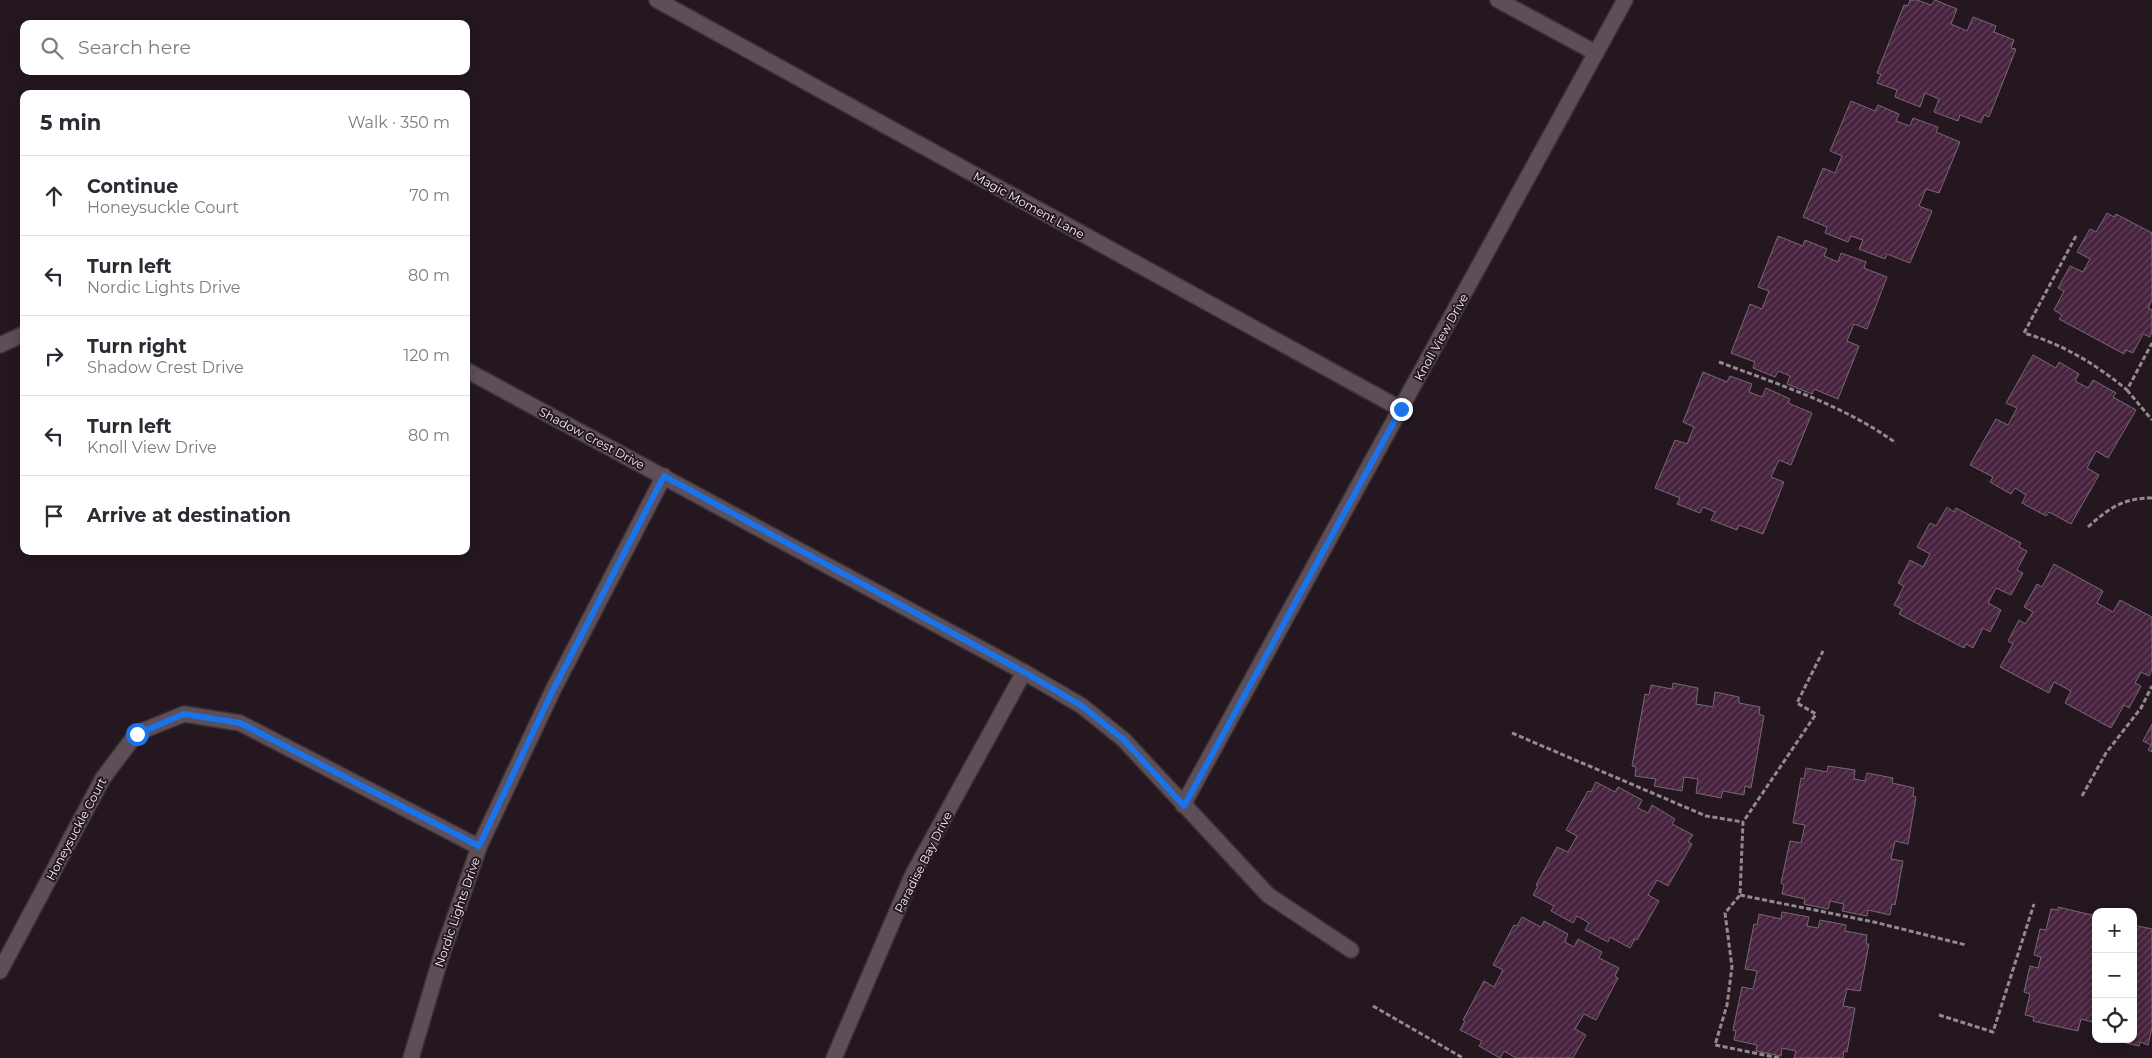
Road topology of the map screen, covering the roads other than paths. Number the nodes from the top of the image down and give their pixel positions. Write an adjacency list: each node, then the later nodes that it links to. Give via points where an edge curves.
1 (657, 0): 8 (street, Magic Moment Lane)
2 (1498, 0): 4 (street)
3 (1626, 0): 4 (street, Knoll View Drive)
4 (1596, 54): 8 (street, Knoll View Drive)
5 (20, 336): 6 (street)
6 (0, 345)
7 (470, 372): 9 (street, Shadow Crest Drive)
8 (1401, 409): 11 (street, Knoll View Drive)
9 (664, 476): 10 (street, Shadow Crest Drive); 12 (street, Nordic Lights Drive, via 553,690)
10 (1024, 672): 11 (street, Shadow Crest Drive, via 1082,706 1124,740); 16 (street, Paradise Bay Drive, via 914,874)
11 (1184, 806): 13 (street, Shadow Crest Drive, via 1268,895)
12 (479, 846): 14 (street, Honeysuckle Court, via 240,723 184,714 137,734 103,778); 15 (street, Nordic Lights Drive)
13 (1351, 950)
14 (0, 971)
15 (410, 1058)
16 (834, 1058)

